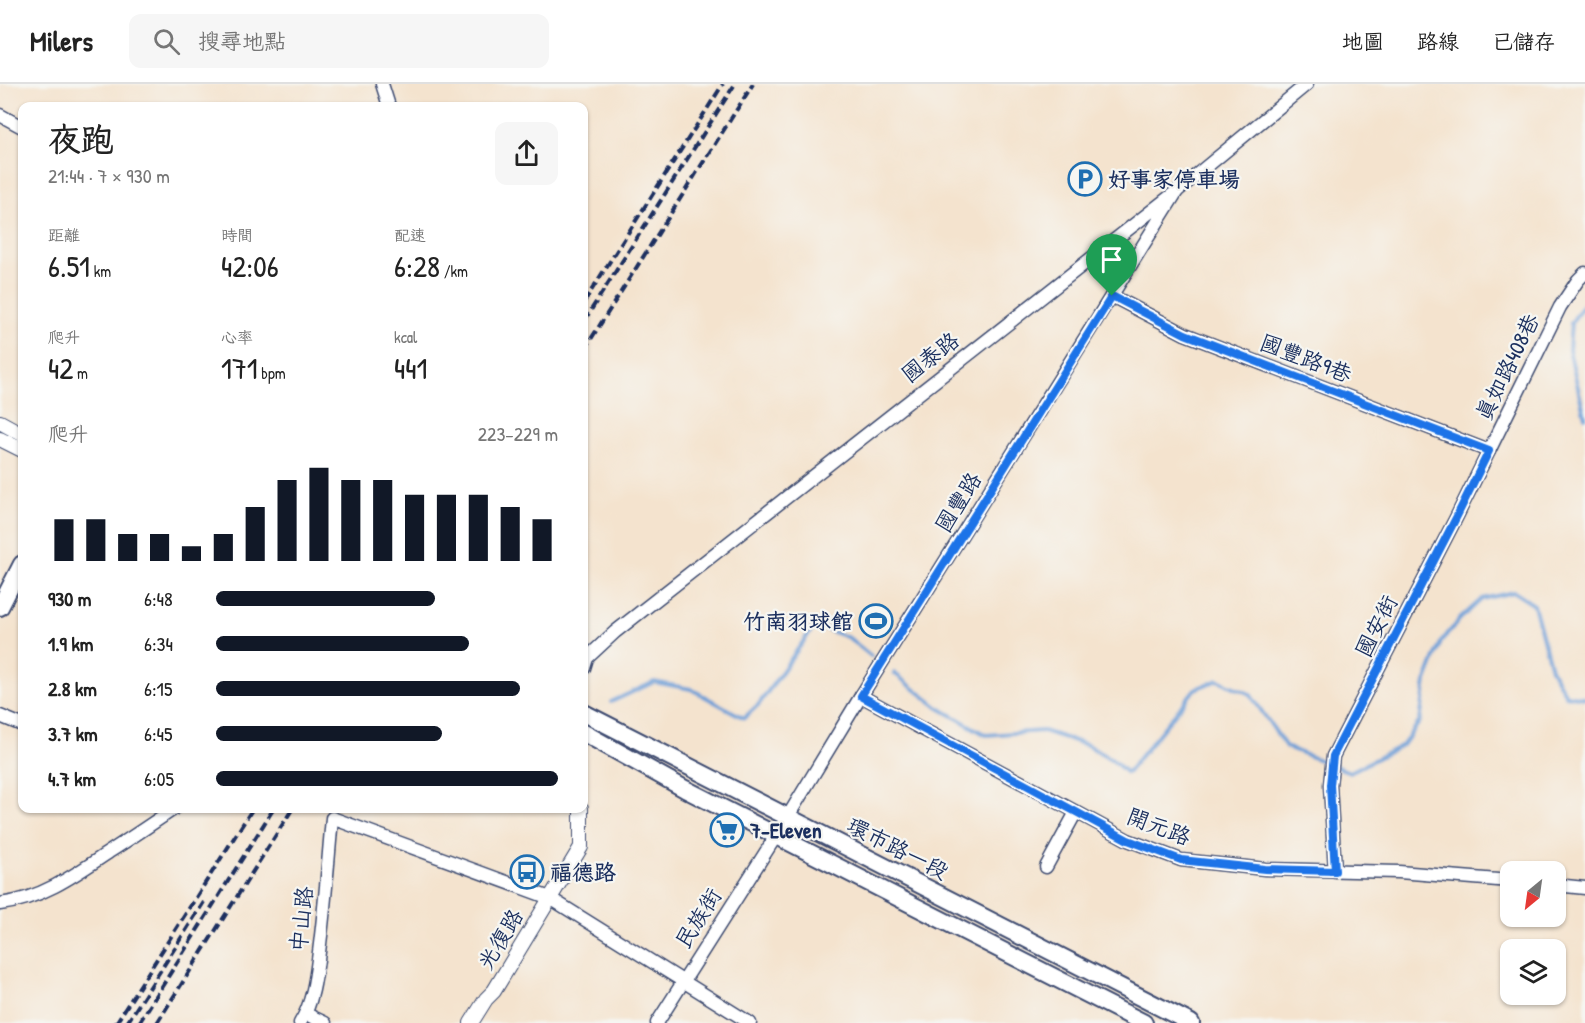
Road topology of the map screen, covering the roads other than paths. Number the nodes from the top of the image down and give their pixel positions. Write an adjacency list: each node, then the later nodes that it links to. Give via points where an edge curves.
1 (382, 84): 3 (street)
2 (1307, 84): 6 (street, 國泰路)
3 (387, 102)
4 (0, 115): 5 (street)
5 (18, 125)
6 (1177, 191): 8 (street, 國豐路); 17 (street, 國泰路)
7 (1585, 273): 13 (street, 真如路408巷, via 1560,307)
8 (1112, 296): 13 (street, 國豐路9巷, via 1185,334); 18 (street, 國豐路)
9 (0, 422): 10 (street)
10 (18, 432)
11 (0, 439): 12 (street)
12 (18, 448)
13 (1489, 451): 14 (street, 真如路408巷)
14 (1457, 516): 29 (street, 國安街, via 1333,756 1330,785)
15 (18, 572): 16 (main road)
16 (0, 607)
17 (588, 657)
18 (861, 696): 23 (street, 開元路); 26 (street, 國豐路)
19 (588, 715): 26 (main road, 環市路一段)
20 (0, 716): 21 (street)
21 (18, 723)
22 (588, 735): 27 (main road, 環市路一段)
23 (1076, 812): 28 (street); 29 (street, 開元路, via 1128,840 1181,860)
24 (156, 813): 34 (street, via 70,878 45,891)
25 (581, 813): 33 (street, 光復路, via 581,847)
26 (788, 816): 27 (street, 國豐路); 37 (main road, 環市路一段)
27 (776, 836): 35 (street, 民族街); 42 (main road, 環市路一段)
28 (1046, 867)
29 (1335, 871): 30 (street, 開元路)
30 (1500, 880)
31 (1566, 886): 32 (street)
32 (1585, 888)
33 (550, 898): 35 (street); 36 (street, 中山路, via 332,818 315,977); 39 (street, 光復路)
34 (0, 904)
35 (684, 982): 40 (street, 民族街); 41 (street)
36 (303, 1018): 38 (street)
37 (1171, 1018): 43 (main road, 環市路一段)
38 (325, 1023)
39 (471, 1023)
40 (657, 1023)
41 (750, 1023)
42 (1144, 1023)
43 (1191, 1023)

